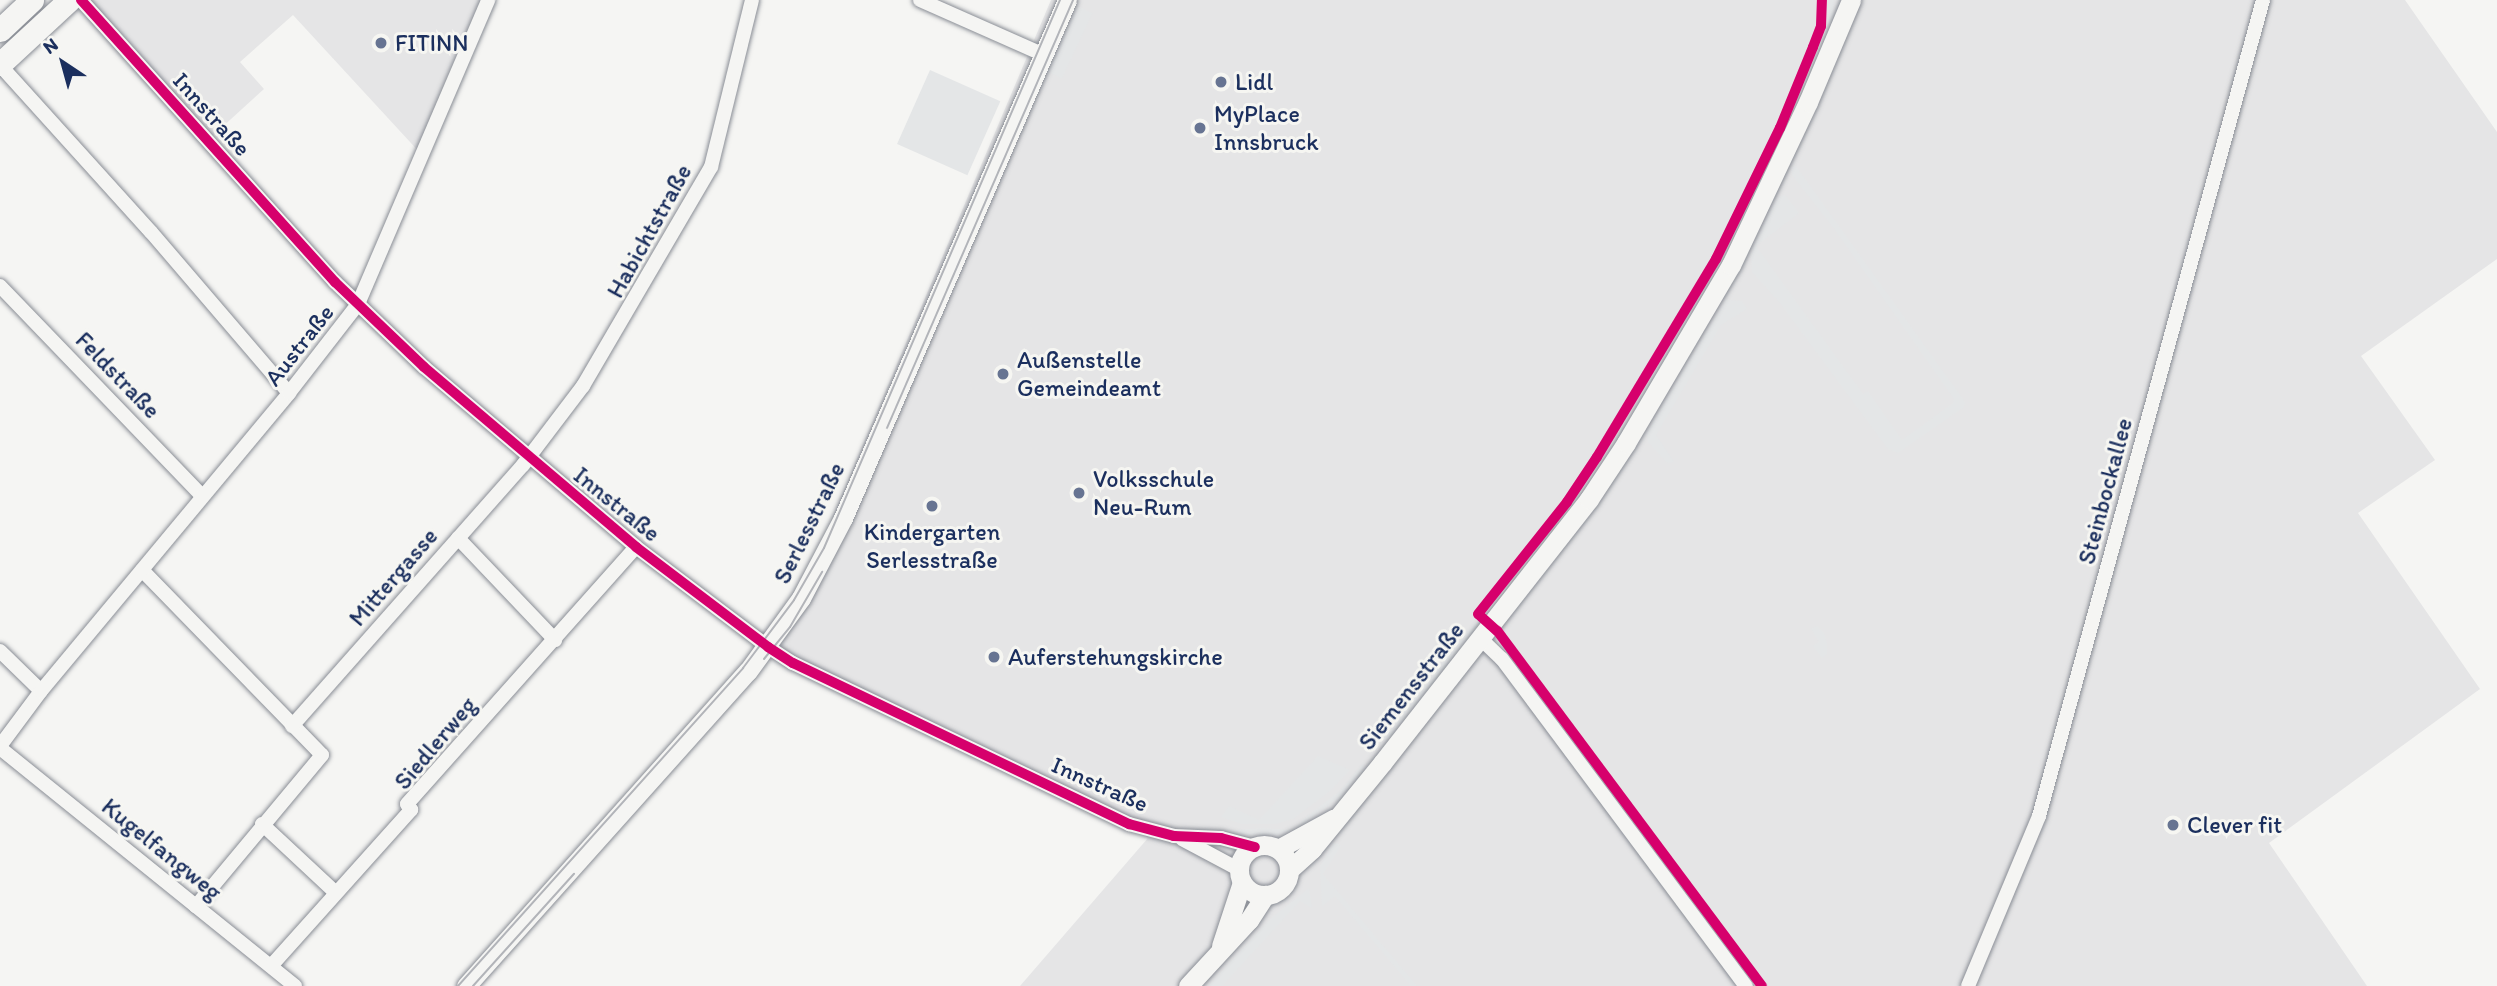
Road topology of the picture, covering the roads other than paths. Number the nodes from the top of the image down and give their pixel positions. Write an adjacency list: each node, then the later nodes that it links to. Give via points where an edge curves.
1 (32, 0): 10 (main road)
2 (69, 0): 12 (main road)
3 (82, 0): 14 (street, Innstraße)
4 (488, 0): 14 (street, Austraße)
5 (752, 0): 16 (street, Habichtstraße, via 711,167 583,386)
6 (920, 0): 11 (street)
7 (1067, 0): 11 (street, Serlesstraße)
8 (1851, 0): 21 (street, Siemensstraße, via 1779,166 1696,327 1589,499)
9 (2263, 0): 44 (street, Steinbockallee, via 2039,816)
10 (0, 30)
11 (1042, 54): 23 (street, Serlesstraße, via 828,551)
12 (0, 64): 15 (street)
13 (0, 286): 17 (street, Feldstraße)
14 (358, 303): 15 (street, Austraße); 16 (street, Innstraße)
15 (289, 393): 17 (street, Austraße)
16 (528, 458): 18 (street, Mittergasse); 19 (street, Innstraße)
17 (202, 496): 20 (street, Austraße)
18 (458, 538): 22 (street); 26 (street, Mittergasse)
19 (636, 547): 22 (street, Siedlerweg); 23 (street, Innstraße)
20 (142, 570): 25 (street, Austraße); 26 (street)
21 (1480, 638): 28 (street, Siemensstraße); 43 (street, via 1502,659)
22 (555, 640): 35 (street, Siedlerweg, via 407,804 411,810)
23 (768, 647): 30 (street, Innstraße, via 1129,824); 41 (street, Serlesstraße)
24 (0, 651): 25 (street)
25 (41, 691): 27 (street, Austraße)
26 (292, 726): 29 (street, via 321,755)
27 (0, 747): 37 (street, Kugelfangweg)
28 (1337, 817): 32 (street, Siemensstraße); 33 (street, Siemensstraße)
29 (262, 824): 35 (street); 37 (street)
30 (1174, 835): 31 (street, Innstraße, via 1221,838); 34 (street, Innstraße)
31 (1255, 847): 32 (street); 34 (street, via 1243,857)
32 (1278, 849): 33 (street)
33 (1289, 870): 36 (street, via 1284,886)
34 (1241, 876): 36 (street, via 1255,893); 38 (street)
35 (337, 893): 39 (street, Siedlerweg)
36 (1265, 895): 38 (street, via 1249,920)
37 (196, 906): 39 (street, Kugelfangweg)
38 (1219, 950): 42 (street)
39 (271, 966): 40 (street, Kugelfangweg)
40 (295, 986)
41 (466, 986)
42 (1188, 986)
43 (1746, 986)
44 (1968, 986)

